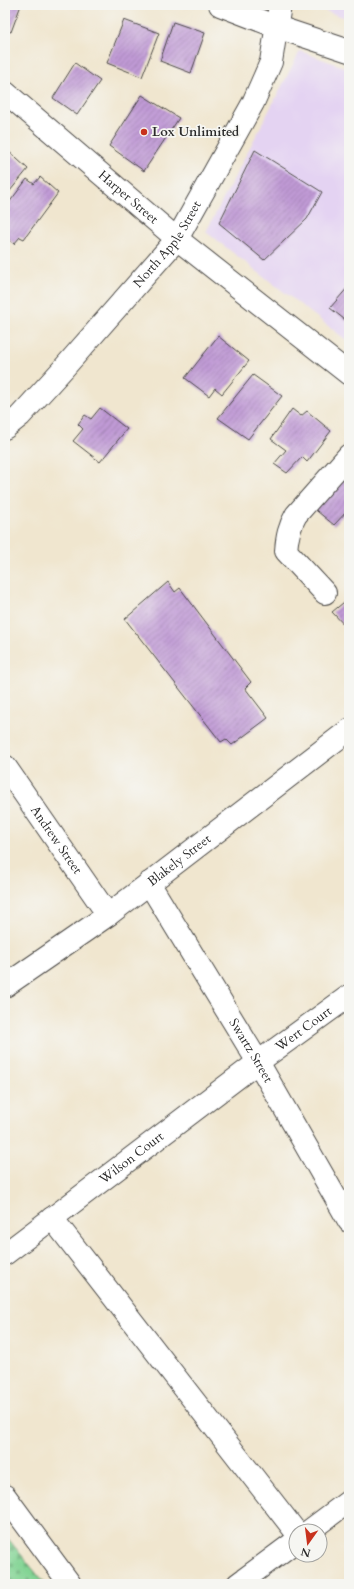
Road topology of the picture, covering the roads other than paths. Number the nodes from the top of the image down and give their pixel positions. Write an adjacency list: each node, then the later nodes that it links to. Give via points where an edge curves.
1 (220, 5): 3 (street)
2 (280, 5): 3 (street, North Apple Street)
3 (278, 27): 4 (street); 6 (street, North Apple Street, via 271,62 253,103)
4 (349, 51)
5 (5, 92): 6 (street, Harper Street)
6 (177, 239): 7 (street, Harper Street); 8 (street, North Apple Street, via 63,369 20,416)
7 (349, 374)
8 (5, 428)
9 (349, 455): 10 (street, via 296,515 287,537 286,551)
10 (325, 593)
11 (349, 730): 13 (street, Blakely Street)
12 (5, 766): 14 (street, Andrew Street)
13 (149, 883): 14 (street, Blakely Street); 17 (street, Swartz Street)
14 (108, 915): 15 (street, Blakely Street)
15 (5, 986)
16 (349, 996): 17 (street, Wert Court)
17 (258, 1062): 18 (street, Wilson Court); 19 (street, Swartz Street)
18 (52, 1218): 20 (street, Wilson Court); 23 (street)
19 (349, 1221)
20 (5, 1254)
21 (5, 1496): 26 (street)
22 (349, 1501): 24 (street)
23 (289, 1523)
24 (320, 1523)
25 (288, 1547): 27 (street)
26 (70, 1584)
27 (238, 1584)

